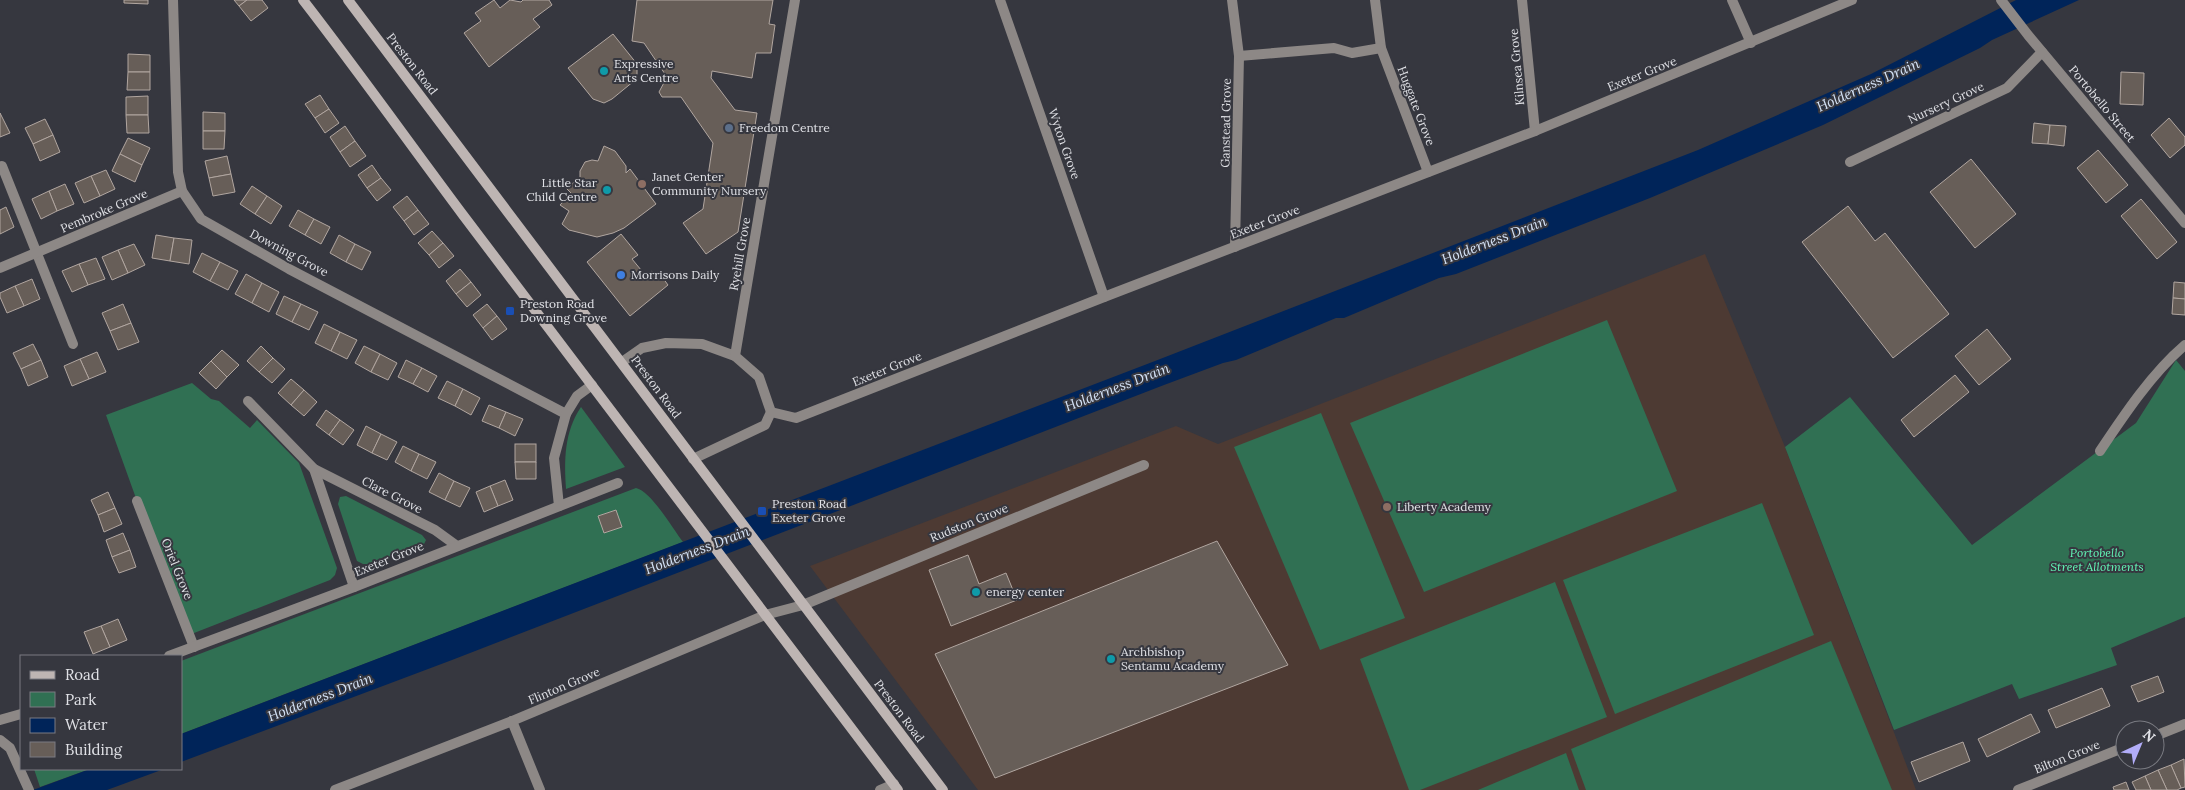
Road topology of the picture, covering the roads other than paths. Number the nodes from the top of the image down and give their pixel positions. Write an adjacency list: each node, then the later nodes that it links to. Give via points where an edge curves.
1 (174, 0): 20 (street, Downing Grove, via 178,172)
2 (303, 0): 30 (street)
3 (348, 0): 29 (street, Preston Road)
4 (795, 0): 28 (street, Ryehill Grove)
5 (1000, 0): 25 (street, Wyton Grove)
6 (1232, 0): 15 (street, Ganstead Grove)
7 (1375, 0): 13 (street, Huggate Grove)
8 (1522, 0): 16 (street, Kilnsea Grove)
9 (1732, 0): 12 (street)
10 (1852, 0): 12 (street, Exeter Grove)
11 (2001, 0): 14 (street, Portobello Street)
12 (1751, 43): 16 (street, Exeter Grove)
13 (1381, 48): 15 (street, via 1352,53 1334,48); 19 (street, Huggate Grove)
14 (2042, 52): 17 (street, Nursery Grove, via 2007,88); 21 (street, Portobello Street)
15 (1239, 56): 22 (street, Ganstead Grove)
16 (1535, 131): 19 (street, Exeter Grove)
17 (1850, 162)
18 (2, 166): 23 (street)
19 (1428, 172): 22 (street, Exeter Grove)
20 (182, 191): 23 (street, Pembroke Grove); 33 (street, Downing Grove, via 201,219 289,269)
21 (2185, 222)
22 (1235, 246): 25 (street, Exeter Grove)
23 (36, 254): 24 (street, Pembroke Grove); 26 (street)
24 (0, 268)
25 (1104, 297): 32 (street, Exeter Grove, via 796,418)
26 (73, 344)
27 (2185, 345): 34 (street, via 2125,413)
28 (735, 356): 29 (street, via 702,344 666,343 642,348); 32 (street, via 758,377)
29 (622, 362): 35 (street, Preston Road)
30 (592, 385): 33 (street, via 577,396); 44 (street)
31 (248, 401): 37 (street, Clare Grove)
32 (771, 412): 35 (street, via 765,425)
33 (566, 414): 40 (street, via 554,458)
34 (2100, 451)
35 (694, 460): 43 (street, Preston Road)
36 (1144, 465): 43 (street, Rudston Grove)
37 (314, 469): 41 (street, Clare Grove, via 435,530); 42 (street, Clare Grove)
38 (618, 483): 40 (street, Exeter Grove)
39 (137, 501): 45 (street, Oriel Grove)
40 (559, 506): 41 (street, Exeter Grove)
41 (458, 546): 42 (street, Exeter Grove)
42 (354, 587): 45 (street, Exeter Grove)
43 (803, 605): 44 (street, Flinton Grove); 59 (street, Preston Road)
44 (765, 615): 49 (street, Flinton Grove); 54 (street)
45 (194, 647): 46 (street, Exeter Grove)
46 (172, 655)
47 (20, 714): 48 (street)
48 (0, 720)
49 (512, 722): 56 (street, Flinton Grove); 57 (street)
50 (2185, 724): 51 (street)
51 (2165, 732)
52 (0, 740): 55 (street, via 10,748)
53 (2115, 752): 60 (street, Bilton Grove)
54 (896, 787): 58 (street)
55 (29, 790)
56 (335, 790)
57 (540, 790)
58 (880, 790)
59 (943, 790)
60 (2018, 790)

